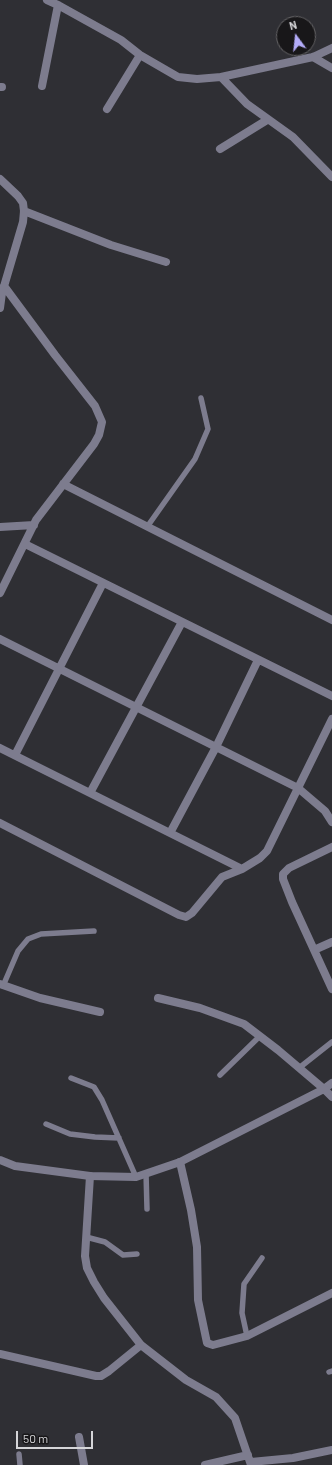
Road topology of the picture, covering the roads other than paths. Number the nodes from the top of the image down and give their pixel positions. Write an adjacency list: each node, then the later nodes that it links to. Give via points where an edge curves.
1 (47, 0): 2 (street)
2 (58, 5): 4 (street, via 121,40); 8 (street)
3 (332, 48): 5 (street)
4 (140, 55): 7 (street, via 178,77); 9 (street)
5 (313, 57): 6 (street); 7 (street)
6 (332, 68)
7 (221, 77): 10 (street)
8 (42, 86)
9 (107, 109)
10 (267, 120): 11 (street); 12 (street, via 293,138)
11 (220, 149)
12 (332, 177)
13 (0, 179): 14 (street, via 18,196 23,203)
14 (24, 211): 15 (street, via 110,245); 16 (street)
15 (166, 262)
16 (4, 286): 17 (street); 19 (street, via 95,406 102,422 94,444)
17 (0, 308)
18 (201, 398): 22 (lane, via 208,429 195,459)
19 (63, 484): 20 (street); 22 (street)
20 (34, 525): 21 (street); 23 (street)
21 (0, 527)
22 (147, 527): 27 (street)
23 (25, 544): 24 (street); 25 (street)
24 (4, 577): 26 (street)
25 (103, 583): 28 (street); 31 (street)
26 (0, 593)
27 (332, 620)
28 (182, 622): 30 (street); 33 (street)
29 (0, 639): 31 (street)
30 (258, 660): 32 (street); 35 (street)
31 (58, 668): 33 (street); 37 (street)
32 (332, 696)
33 (137, 707): 35 (street); 39 (street)
34 (332, 719): 38 (street)
35 (216, 747): 38 (street); 42 (street)
36 (0, 748): 37 (street)
37 (15, 755): 39 (street)
38 (298, 788): 40 (street, via 325,810); 44 (street, via 267,851)
39 (90, 793): 42 (street)
40 (332, 822)
41 (0, 823): 44 (street, via 183,916 192,913 222,877)
42 (170, 833): 44 (street)
43 (332, 847): 47 (street, via 289,868 283,874 292,902)
44 (242, 869)
45 (94, 931): 48 (lane, via 41,934 28,939 18,950)
46 (332, 942): 47 (street)
47 (314, 950): 49 (street)
48 (1, 987): 51 (street)
49 (332, 989)
50 (158, 998): 52 (street, via 200,1008 244,1024)
51 (100, 1012)
52 (260, 1036): 54 (street); 55 (lane)
53 (332, 1042): 54 (lane)
54 (299, 1068): 58 (street)
55 (220, 1076)
56 (71, 1078): 61 (lane, via 94,1088)
57 (332, 1083): 58 (street)
58 (324, 1089): 59 (street); 63 (street)
59 (332, 1097)
60 (46, 1124): 61 (lane, via 70,1134)
61 (119, 1138): 66 (lane)
62 (0, 1160): 65 (street, via 15,1166)
63 (180, 1162): 64 (street); 72 (street, via 196,1239 198,1300 207,1343 212,1345)
64 (146, 1174): 66 (street); 67 (lane)
65 (90, 1176): 66 (street); 68 (street)
66 (136, 1177)
67 (147, 1209)
68 (86, 1237): 69 (lane, via 105,1242 123,1255); 73 (street, via 87,1268 104,1298)
69 (137, 1254)
70 (262, 1258): 72 (lane, via 244,1284 242,1313)
71 (332, 1293): 72 (street)
72 (247, 1336)
73 (141, 1345): 74 (street, via 101,1376); 78 (street, via 186,1380 216,1397 235,1418)
74 (0, 1354)
75 (79, 1437): 80 (street)
76 (332, 1450): 78 (street, via 294,1458)
77 (18, 1454): 79 (lane)
78 (250, 1461): 81 (street)
79 (20, 1465)
80 (84, 1465)
81 (205, 1465)

